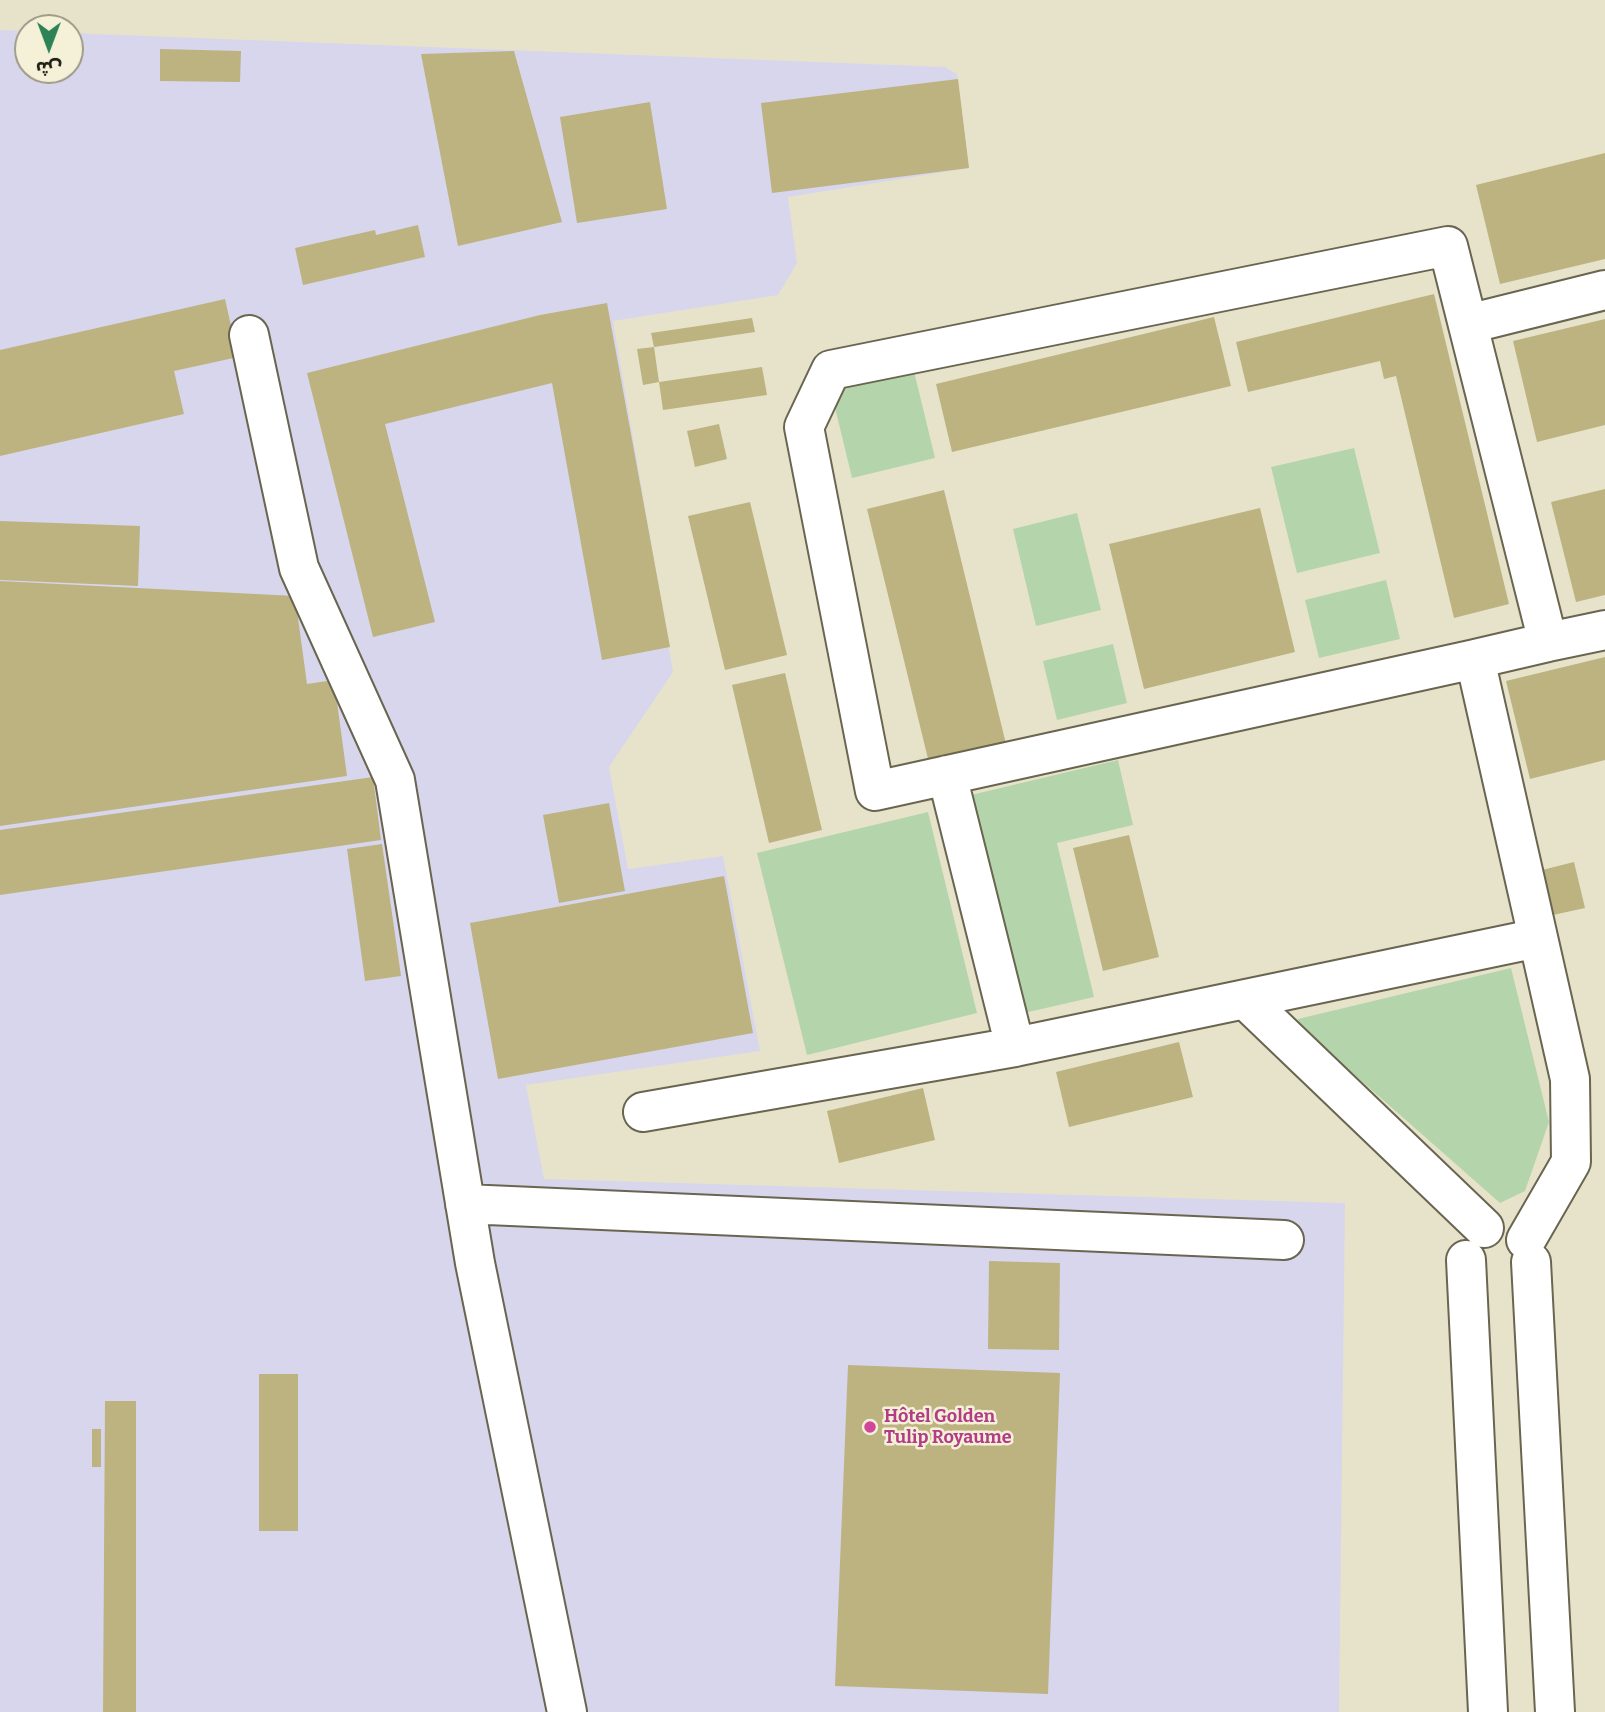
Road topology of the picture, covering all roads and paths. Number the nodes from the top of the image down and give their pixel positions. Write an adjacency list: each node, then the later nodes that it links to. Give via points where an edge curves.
1 (1605, 290): 2 (street)
2 (1468, 324): 5 (street); 7 (street, via 1448,246 831,370 804,427 875,790)
3 (249, 335): 12 (street, via 299,568 395,780)
4 (1605, 630): 5 (street)
5 (1548, 642): 6 (street)
6 (1475, 659): 7 (street); 8 (street)
7 (947, 775): 10 (street)
8 (1538, 938): 9 (street); 15 (street, via 1570,1079 1571,1162)
9 (1245, 999): 10 (street); 14 (street)
10 (1015, 1047): 11 (street)
11 (643, 1112)
12 (466, 1204): 13 (street); 16 (street)
13 (1284, 1240)
14 (1475, 1244): 15 (street, via 1495,1225 1508,1227); 15 (street, via 1469,1271 1475,1281 1499,1290 1520,1282); 17 (street)
15 (1528, 1251): 18 (street)
16 (567, 1712)
17 (1488, 1712)
18 (1555, 1712)

